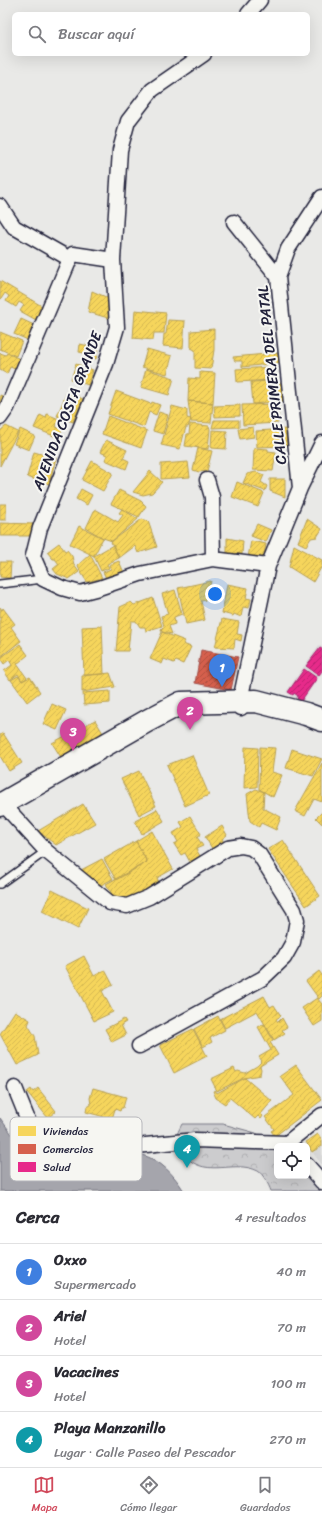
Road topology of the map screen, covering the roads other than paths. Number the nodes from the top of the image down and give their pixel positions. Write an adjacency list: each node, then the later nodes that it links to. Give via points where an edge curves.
1 (260, 0): 2 (street)
2 (250, 12)
3 (201, 56): 8 (street, AVENIDA COSTA GRANDE, via 152,90 128,121 120,150)
4 (322, 198): 9 (street, CALLE PRIMERA DEL PATAL, via 288,249)
5 (0, 206): 7 (street, via 14,227)
6 (234, 222): 9 (street)
7 (70, 258): 8 (street, via 73,254); 10 (street, via 7,408)
8 (113, 260): 16 (street, AVENIDA COSTA GRANDE, via 117,327 106,364 40,528 33,556)
9 (278, 277): 13 (street, CALLE PRIMERA DEL PATAL)
10 (0, 418)
11 (322, 443): 13 (street)
12 (207, 480): 14 (street, via 212,497)
13 (300, 488): 15 (street)
14 (212, 559): 15 (street); 16 (street, via 140,574 80,593)
15 (268, 566): 18 (street)
16 (43, 579): 17 (lane)
17 (0, 584)
18 (240, 706): 19 (main road, via 256,701); 20 (main road); 21 (main road, via 158,725)
19 (322, 720)
20 (322, 733)
21 (3, 809): 22 (street)
22 (46, 851): 23 (lane); 24 (street, via 110,903 127,906 149,897 228,848 251,848 259,854 294,910 297,920 293,942 284,958 263,978)
23 (0, 884)
24 (139, 1046)
25 (15, 1088): 27 (street)
26 (322, 1115): 29 (street)
27 (27, 1117)
28 (274, 1143): 30 (street, via 194,1140)
29 (290, 1143)
30 (142, 1145)
31 (310, 1168): 32 (street)
32 (322, 1182)

